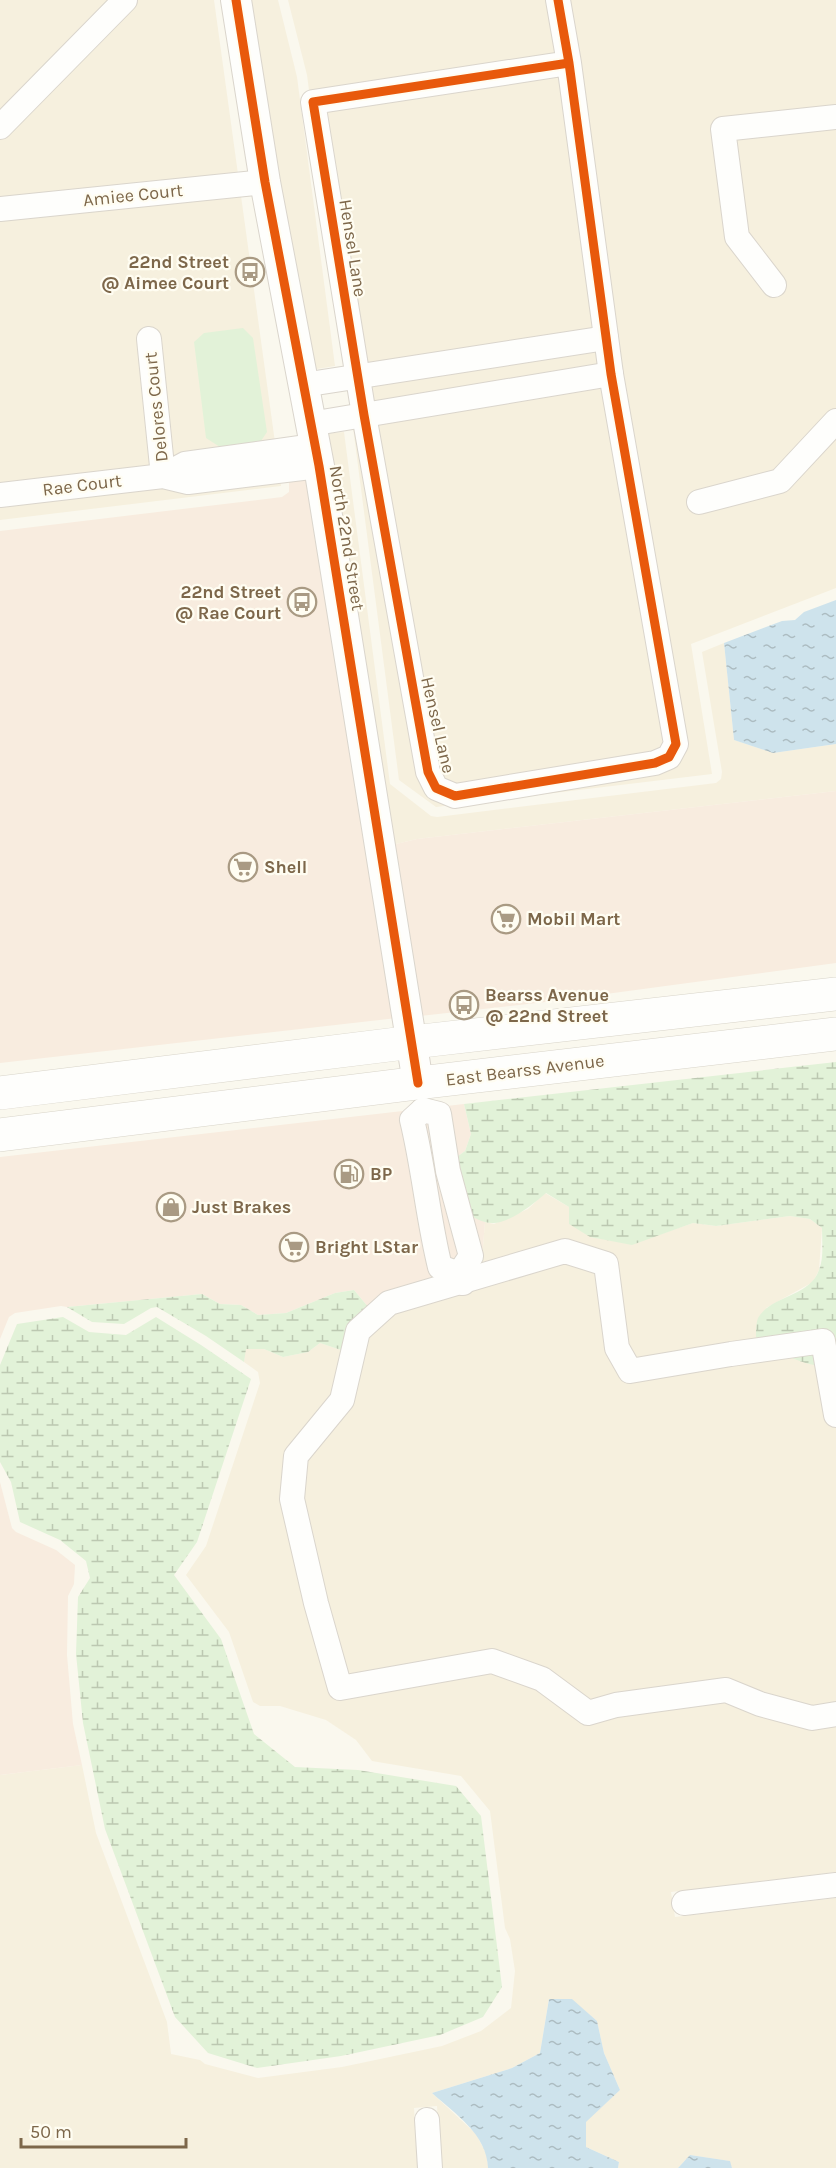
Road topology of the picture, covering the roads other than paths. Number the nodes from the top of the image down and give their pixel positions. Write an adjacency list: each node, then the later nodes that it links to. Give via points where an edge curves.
1 (124, 0): 6 (street)
2 (236, 0): 7 (street, North 22nd Street)
3 (558, 0): 4 (street, Hensel Lane)
4 (569, 63): 10 (street, Hensel Lane); 13 (street, Hensel Lane, via 313,102)
5 (836, 117): 9 (street, via 723,129 737,237)
6 (0, 126)
7 (265, 182): 8 (street, Amiee Court); 14 (street, North 22nd Street)
8 (0, 209)
9 (774, 285)
10 (606, 338): 12 (street, Hensel Lane); 13 (street)
11 (148, 339): 18 (street, Delores Court)
12 (611, 374): 15 (street); 15 (street, Hensel Lane, via 676,744 669,757 655,763 455,796 436,788 428,772)
13 (357, 376): 14 (street); 15 (street, Hensel Lane)
14 (303, 385): 17 (street, North 22nd Street)
15 (363, 416): 17 (street, Rae Court)
16 (836, 422): 20 (street, via 780,481)
17 (314, 445): 18 (street, Rae Court, via 188,482); 23 (street, North 22nd Street)
18 (163, 476): 19 (street, Rae Court)
19 (0, 495)
20 (699, 502)
21 (836, 993): 23 (main road)
22 (836, 1034): 25 (main road, East Bearss Avenue)
23 (413, 1042): 24 (main road); 25 (street, North 22nd Street)
24 (0, 1093)
25 (421, 1096): 26 (main road, East Bearss Avenue); 27 (street, via 439,1114 448,1171 471,1256); 27 (street, via 412,1120 432,1235 440,1267)
26 (0, 1135)
27 (461, 1278): 28 (street, via 565,1251 606,1264 617,1348 630,1371 823,1341); 29 (street, via 389,1303 358,1331 342,1400 296,1456 292,1499 340,1688 492,1661 542,1679 588,1713 616,1705 726,1690 812,1718)
28 (836, 1415)
29 (836, 1714)
30 (836, 1885): 31 (street)
31 (684, 1902)
32 (427, 2120): 33 (street)
33 (430, 2168)

